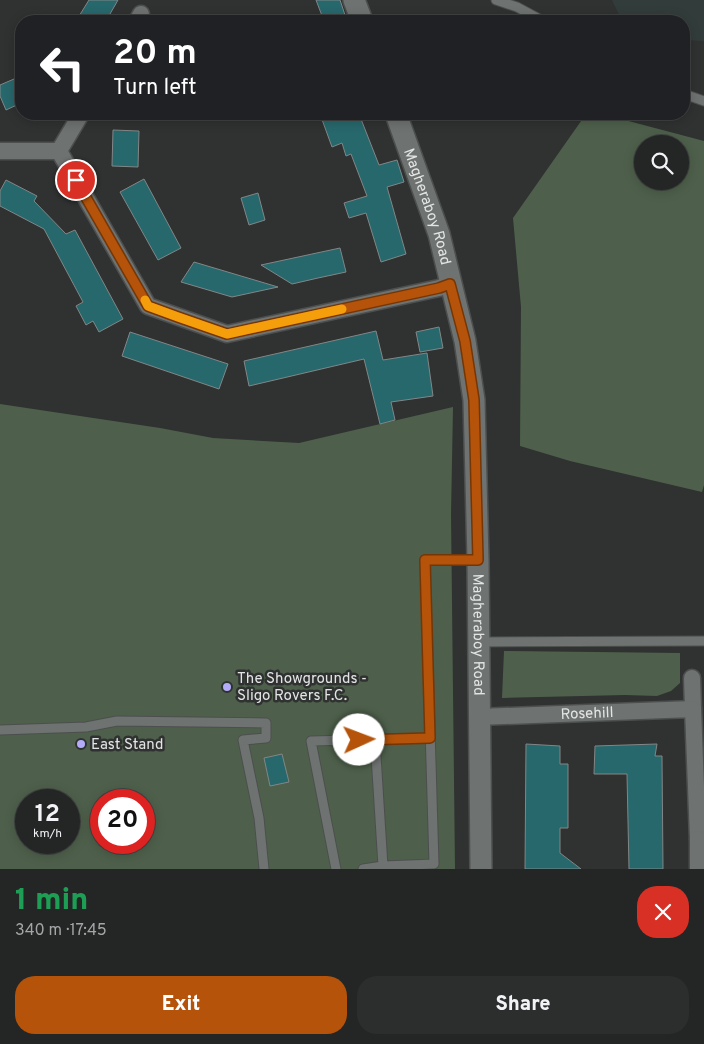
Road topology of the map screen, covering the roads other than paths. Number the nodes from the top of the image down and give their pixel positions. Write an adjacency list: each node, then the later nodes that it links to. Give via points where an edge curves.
1 (354, 0): 3 (street)
2 (496, 0): 4 (lane)
3 (360, 15)
4 (531, 15)
5 (690, 96): 6 (lane)
6 (704, 101)
7 (77, 120): 10 (street)
8 (398, 120): 11 (street, Magheraboy Road, via 439,234)
9 (0, 151): 10 (street)
10 (58, 152): 11 (street, via 148,306 227,334)
11 (450, 284): 12 (street, Magheraboy Road, via 465,341 474,400)
12 (478, 560): 14 (street, Magheraboy Road); 19 (lane, via 425,560)
13 (704, 641): 14 (lane)
14 (478, 642): 17 (street, Magheraboy Road)
15 (692, 678): 16 (street)
16 (693, 709): 17 (street, Rosehill); 21 (street)
17 (479, 717): 26 (street, Magheraboy Road)
18 (0, 730): 23 (lane, via 86,727 117,722 266,723 266,738 243,740 259,818)
19 (430, 738): 20 (lane); 22 (lane, via 434,864)
20 (375, 740): 22 (lane); 24 (lane, via 311,741)
21 (701, 839): 27 (street)
22 (382, 866): 25 (lane)
23 (264, 869)
24 (336, 869)
25 (363, 869)
26 (481, 869)
27 (698, 869)

